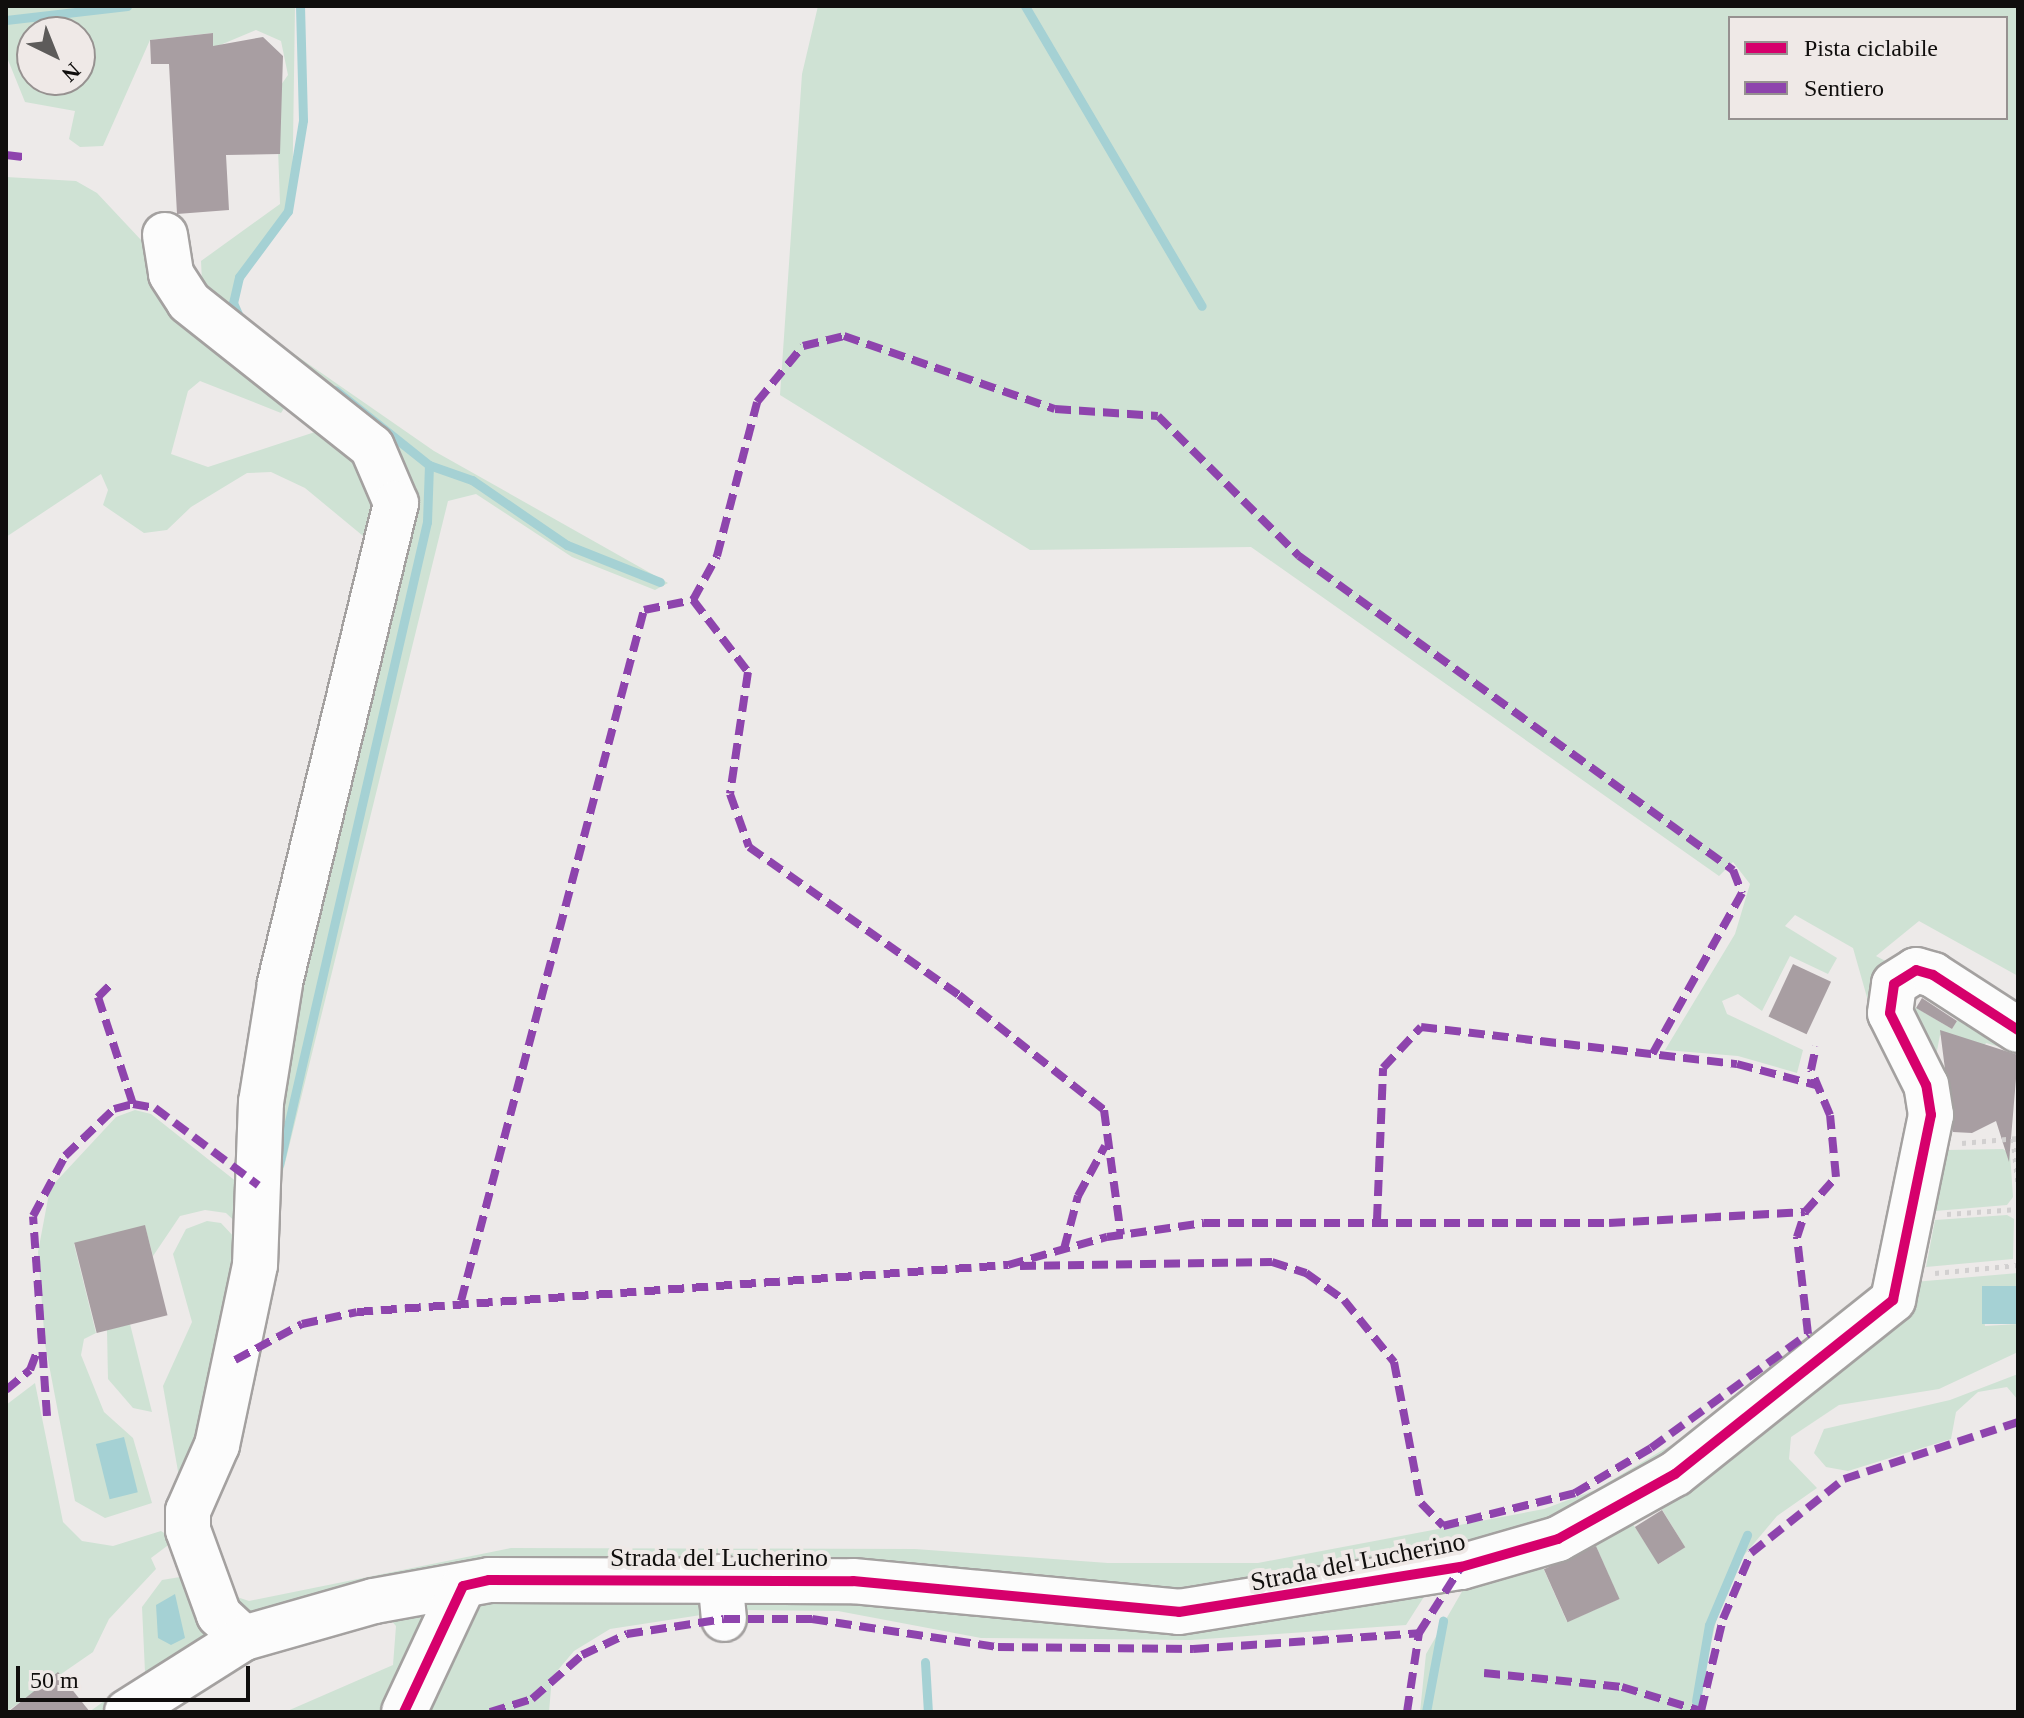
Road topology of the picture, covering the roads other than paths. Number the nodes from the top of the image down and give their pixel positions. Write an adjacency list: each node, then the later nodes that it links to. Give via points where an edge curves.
1 (165, 235): 4 (street, via 171,274 189,302 372,447 396,503 280,984 261,1102 255,1265 217,1445 188,1511 188,1530 219,1615)
2 (2018, 1030): 3 (street, Strada del Lucherino, via 1933,975 1916,970 1894,984 1890,1013 1926,1085 1931,1115 1893,1300 1675,1474 1558,1539 1461,1567 1179,1612 853,1581 722,1598)
3 (463, 1586): 4 (street, Strada del Lucherino, via 374,1601); 6 (street)
4 (244, 1638): 5 (street, Strada del Lucherino)
5 (127, 1712)
6 (404, 1712)

